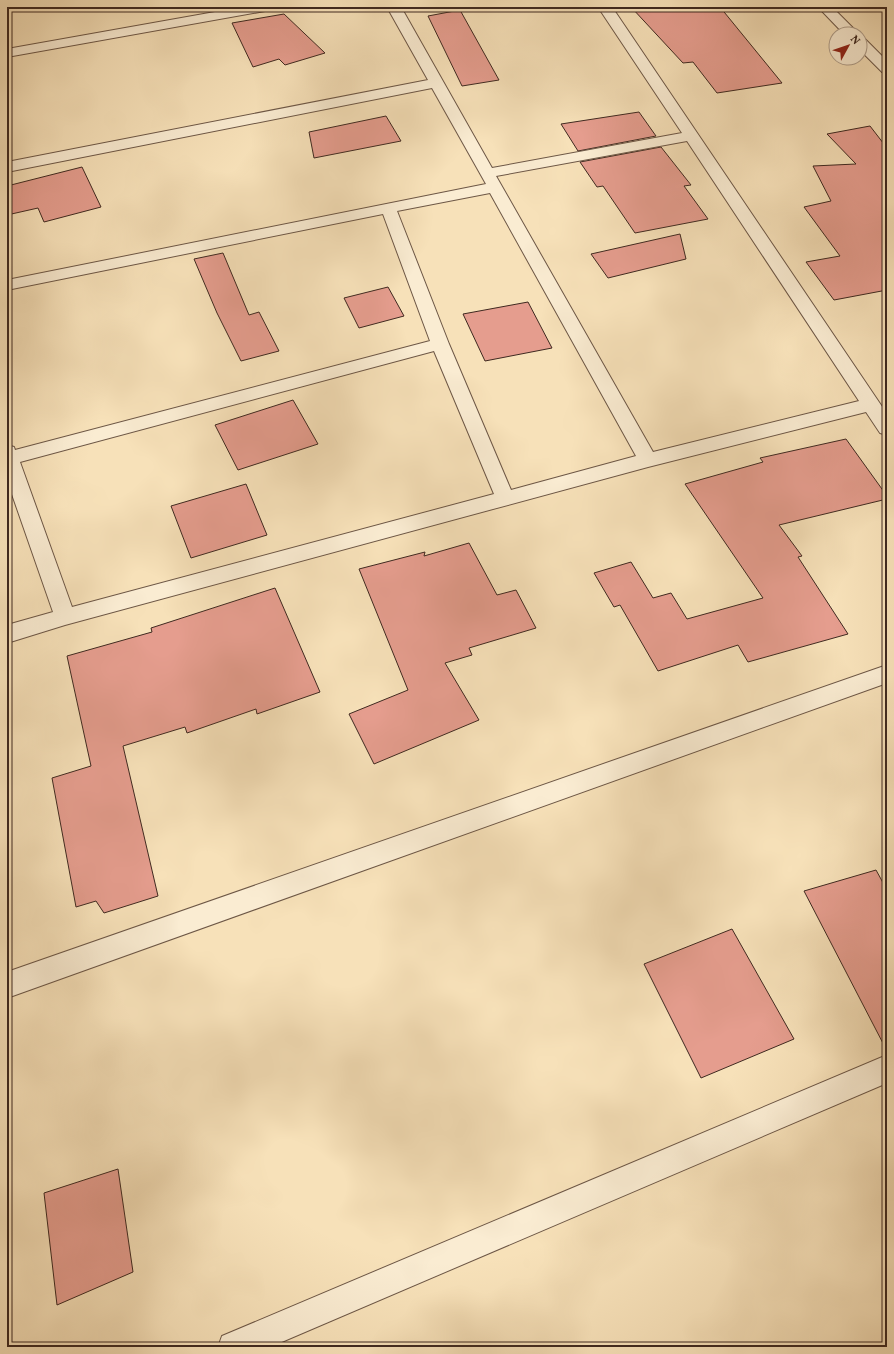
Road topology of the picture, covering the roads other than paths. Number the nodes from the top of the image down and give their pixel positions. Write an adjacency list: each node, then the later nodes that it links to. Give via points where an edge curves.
1 (265, 7): 7 (street)
2 (394, 7): 9 (street)
3 (605, 7): 10 (street)
4 (825, 7): 5 (street)
5 (844, 26)
6 (868, 50): 8 (street)
7 (7, 53)
8 (887, 69)
9 (436, 83): 11 (street); 12 (street)
10 (691, 136): 12 (street); 16 (street)
11 (7, 167)
12 (491, 180): 13 (street); 19 (street)
13 (388, 208): 14 (street); 15 (street)
14 (7, 285)
15 (440, 344): 18 (street); 20 (street)
16 (871, 404): 17 (street); 19 (street)
17 (887, 428)
18 (8, 455): 21 (street)
19 (648, 460): 20 (street)
20 (505, 498): 21 (street)
21 (65, 616): 22 (street)
22 (7, 634)
23 (887, 674): 24 (street)
24 (7, 985)
25 (887, 1069): 26 (street)
26 (233, 1347)

